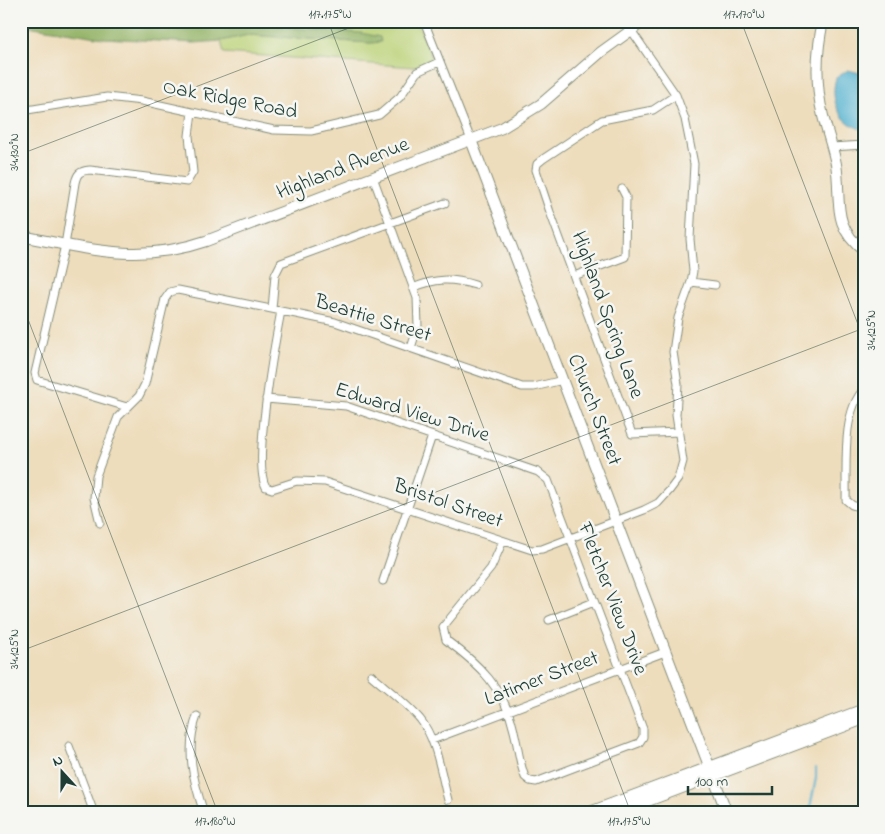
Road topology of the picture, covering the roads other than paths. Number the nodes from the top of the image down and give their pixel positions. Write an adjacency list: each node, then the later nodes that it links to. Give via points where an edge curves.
1 (424, 21): 5 (street, Church Street)
2 (644, 21): 4 (main road, Highland Avenue)
3 (823, 21): 11 (main road, via 816,80)
4 (631, 30): 6 (street); 9 (main road, Highland Avenue, via 525,116)
5 (439, 62): 8 (street, Oak Ridge Road, via 417,72 400,98 379,116 332,128 303,132 274,130); 9 (street, Church Street)
6 (676, 95): 19 (street, Highland Spring Lane, via 653,110 602,120 537,164 536,170); 20 (street, via 694,164 690,239)
7 (21, 111): 8 (street, Oak Ridge Road, via 107,97)
8 (192, 112): 17 (street, via 190,179 181,183 82,170 77,174 75,183)
9 (471, 140): 12 (main road, Highland Avenue); 27 (main road, Church Street)
10 (864, 144): 11 (street)
11 (832, 147): 18 (main road, via 838,174 840,219 847,233)
12 (373, 178): 15 (street); 17 (main road, Highland Avenue, via 175,251 130,255)
13 (622, 188): 19 (street, via 626,197 625,257)
14 (445, 202): 15 (street)
15 (389, 224): 23 (street); 24 (street, via 281,264 275,275)
16 (21, 236): 17 (main road, Highland Avenue)
17 (66, 245): 30 (street, via 35,373 37,380)
18 (864, 250)
19 (574, 276): 31 (street, Highland Spring Lane, via 632,434)
20 (692, 282): 22 (street); 31 (street, Bristol Street, via 674,337)
21 (475, 285): 23 (street, via 442,279)
22 (714, 285)
23 (413, 288): 26 (street, via 418,326)
24 (272, 310): 25 (street, Beattie Street); 30 (street, Beattie Street, via 178,290 170,292 165,299 144,384 139,396)
25 (281, 311): 26 (street, Beattie Street, via 335,322); 29 (street)
26 (411, 348): 27 (street, Beattie Street, via 522,387)
27 (563, 380): 36 (main road, Church Street)
28 (864, 389): 35 (street, via 853,403 849,417 846,500)
29 (266, 400): 32 (street, Edward View Drive, via 346,406); 34 (street, Bristol Street, via 262,475 266,487 272,489 297,481 325,482)
30 (127, 407): 37 (street, via 118,416 96,476 94,498)
31 (679, 432): 36 (street, Bristol Street, via 683,461 678,479 669,492 644,510)
32 (432, 436): 33 (street, Edward View Drive); 34 (street)
33 (544, 474): 38 (street, Fletcher View Drive)
34 (408, 509): 39 (street, Bristol Street); 40 (street)
35 (864, 509)
36 (616, 520): 38 (street, Bristol Street); 43 (main road, Church Street)
37 (100, 523)
38 (569, 538): 39 (street, Bristol Street, via 532,550); 41 (street, Fletcher View Drive)
39 (503, 541): 47 (street, via 491,568 442,627 446,640 483,669)
40 (383, 580)
41 (594, 602): 42 (street); 44 (street, Fletcher View Drive)
42 (549, 620)
43 (665, 652): 44 (street, Latimer Street); 54 (main road, Church Street)
44 (619, 669): 47 (street, Latimer Street); 47 (street, Fletcher View Drive, via 643,729 639,743 530,782 520,766)
45 (371, 675): 52 (street, via 421,720)
46 (864, 709): 54 (main road)
47 (509, 711): 52 (street, Latimer Street)
48 (197, 716): 58 (street, via 190,762)
49 (864, 719): 54 (main road)
50 (21, 732): 51 (street)
51 (21, 738)
52 (432, 740): 56 (street)
53 (69, 746): 57 (street)
54 (712, 773): 55 (main road); 61 (main road); 62 (main road, Church Street)
55 (642, 793): 59 (main road); 60 (main road)
56 (448, 800)
57 (94, 813)
58 (204, 813)
59 (587, 813)
60 (606, 813)
61 (616, 813)
62 (727, 813)

